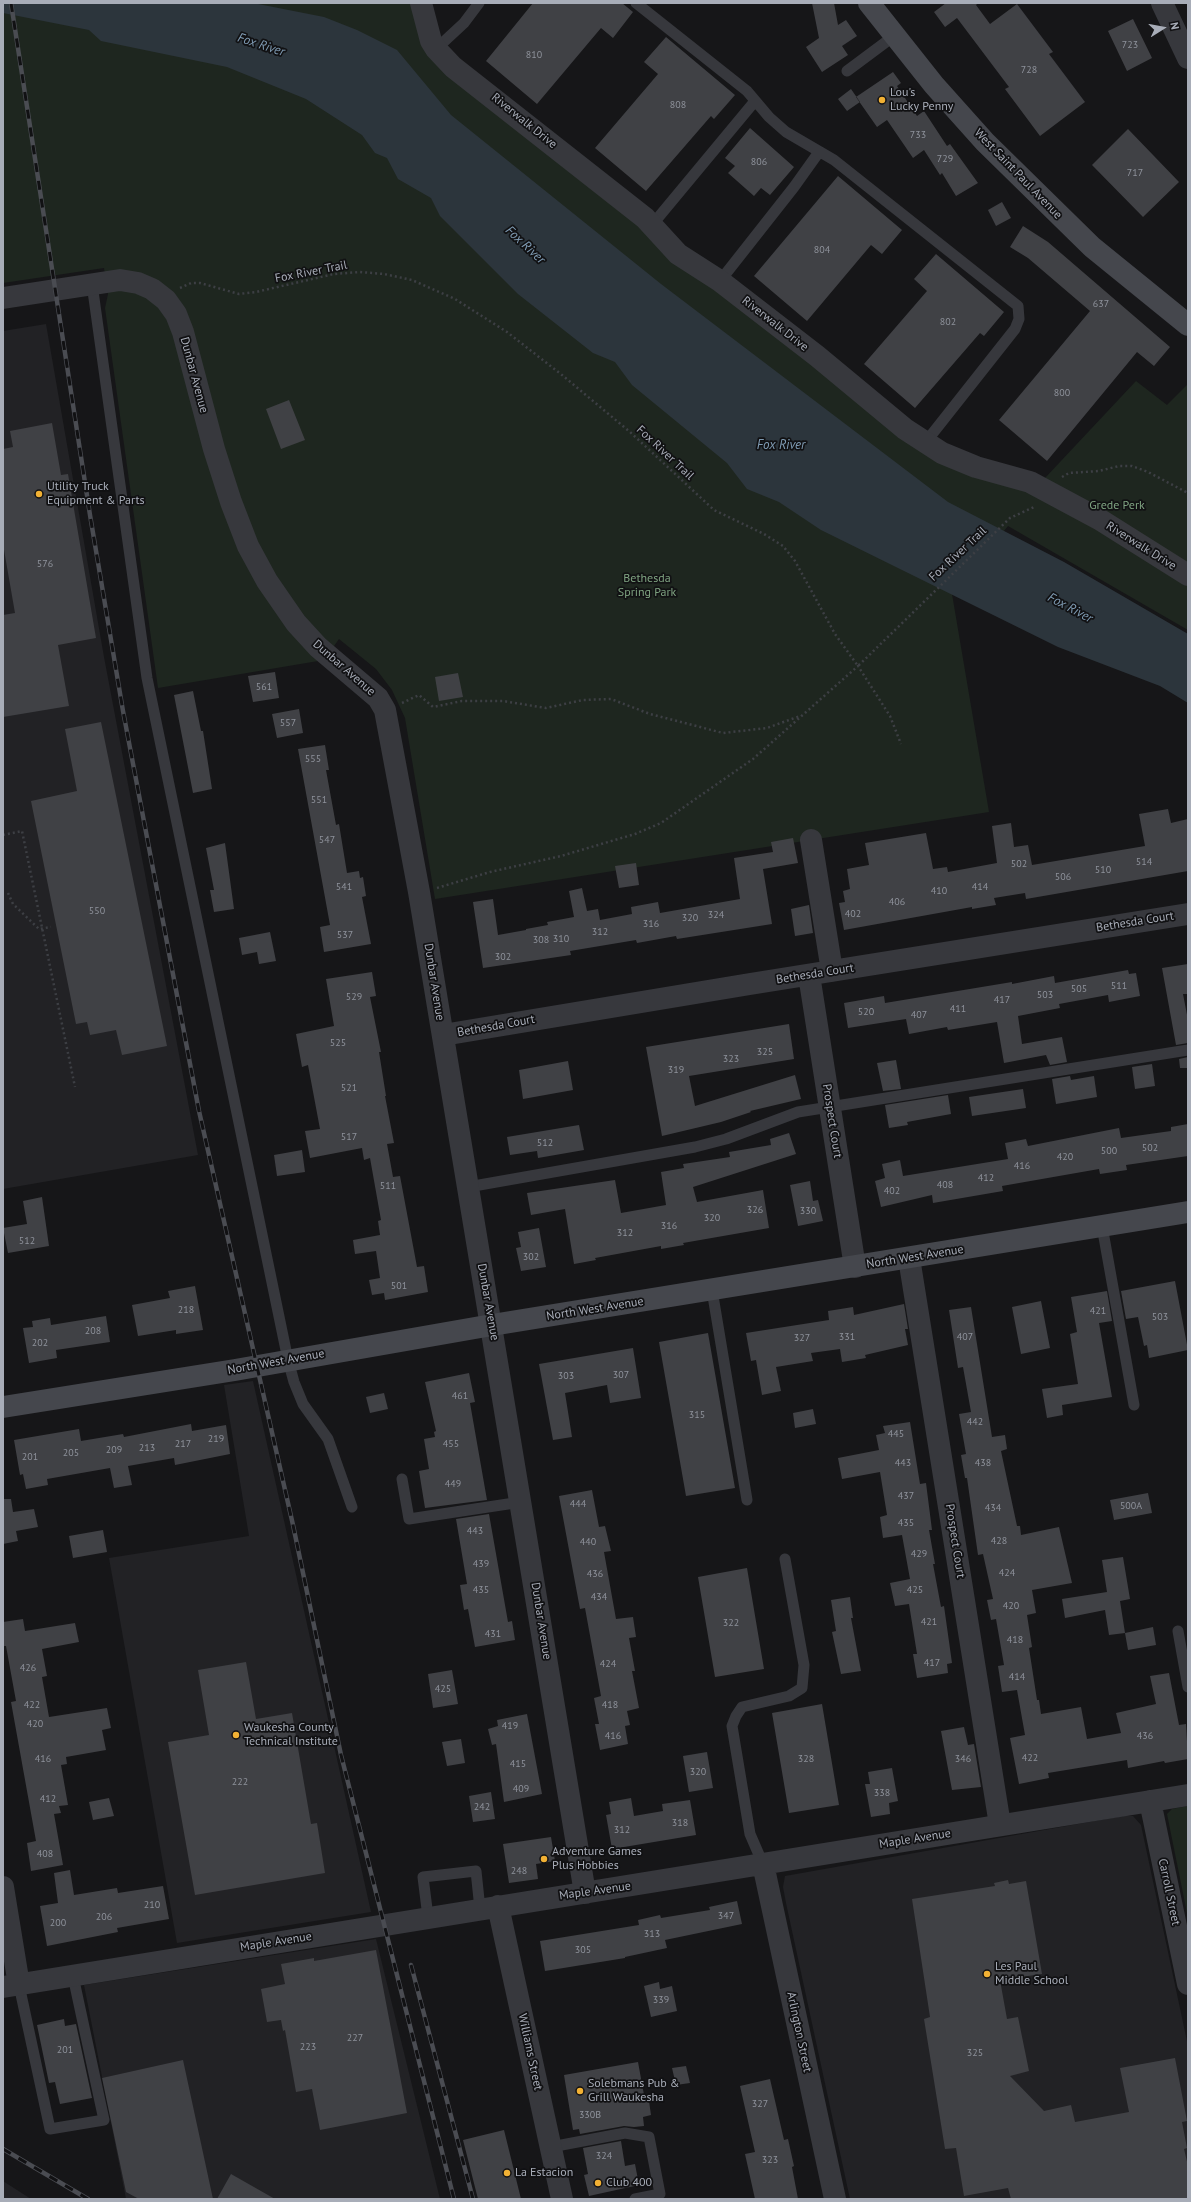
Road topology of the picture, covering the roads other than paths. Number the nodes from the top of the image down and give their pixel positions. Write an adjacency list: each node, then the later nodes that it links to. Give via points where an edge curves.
1 (421, 3): 7 (street, Riverwalk Drive, via 431,41)
2 (479, 3): 7 (lane, via 464,22)
3 (636, 3): 10 (lane, via 717,66)
4 (869, 3): 6 (street, West Saint Paul Avenue)
5 (1162, 3): 8 (street)
6 (894, 36): 9 (lane); 16 (street, West Saint Paul Avenue, via 985,142 1066,223)
7 (436, 49): 12 (street, Riverwalk Drive, via 453,66)
8 (1188, 58)
9 (847, 71)
10 (755, 101): 11 (lane, via 786,132); 12 (lane)
11 (819, 152): 13 (lane); 17 (lane, via 834,160 1018,306 1019,319 1015,329)
12 (652, 225): 13 (street, Riverwalk Drive, via 678,254)
13 (720, 281): 17 (street, Riverwalk Drive, via 817,356 904,429)
14 (92, 284): 15 (street, Dunbar Avenue); 23 (street, Dunbar Avenue, via 120,280 138,283 152,289 166,300 176,314 214,449 231,502 252,552 296,623 318,646 378,698 385,710); 33 (lane, via 147,678)
15 (3, 298)
16 (1188, 325)
17 (925, 443): 18 (street, Riverwalk Drive, via 976,467 1030,482 1099,519)
18 (1188, 575)
19 (811, 840): 21 (street)
20 (1188, 914): 21 (street, Bethesda Court)
21 (832, 971): 22 (street, Bethesda Court)
22 (809, 975): 23 (street, Bethesda Court); 25 (street, Prospect Court)
23 (443, 1035): 26 (street, Dunbar Avenue)
24 (1188, 1050): 25 (lane)
25 (830, 1107): 26 (lane, via 798,1112 726,1139 695,1147); 30 (street, Prospect Court)
26 (468, 1187): 32 (street, Dunbar Avenue)
27 (1188, 1212): 28 (street, North West Avenue)
28 (1102, 1226): 29 (street, North West Avenue); 34 (lane)
29 (909, 1258): 30 (street, North West Avenue); 45 (street, Prospect Court)
30 (855, 1267): 31 (street, North West Avenue)
31 (712, 1290): 32 (street, North West Avenue); 37 (lane)
32 (492, 1325): 33 (street, North West Avenue); 38 (street, Dunbar Avenue)
33 (288, 1360): 35 (street, North West Avenue); 39 (lane, via 303,1404 328,1439)
34 (1134, 1405)
35 (3, 1406)
36 (402, 1479): 38 (lane, via 409,1519)
37 (747, 1500)
38 (522, 1502): 48 (street, Dunbar Avenue)
39 (352, 1506)
40 (786, 1558): 46 (lane, via 804,1665 802,1688 789,1696 742,1706 732,1726 750,1834)
41 (1178, 1631): 42 (lane)
42 (1188, 1687)
43 (1188, 1795): 44 (street, Maple Avenue)
44 (1150, 1801): 45 (street, Maple Avenue); 52 (street, Carroll Street)
45 (1000, 1825): 46 (street, Maple Avenue)
46 (762, 1864): 48 (street, Maple Avenue); 57 (street, Arlington Street)
47 (3, 1887): 53 (street)
48 (585, 1893): 49 (street, Maple Avenue)
49 (489, 1907): 50 (street, Maple Avenue); 50 (lane, via 476,1871 423,1877); 54 (street, Williams Street)
50 (428, 1917): 51 (street, Maple Avenue)
51 (73, 1976): 53 (street, Maple Avenue); 53 (lane, via 104,2120 50,2129)
52 (1188, 1984)
53 (11, 1986)
54 (551, 2147): 55 (street, Williams Street); 56 (lane, via 625,2133 649,2137 660,2194)
55 (562, 2199)
56 (636, 2199)
57 (835, 2199)

